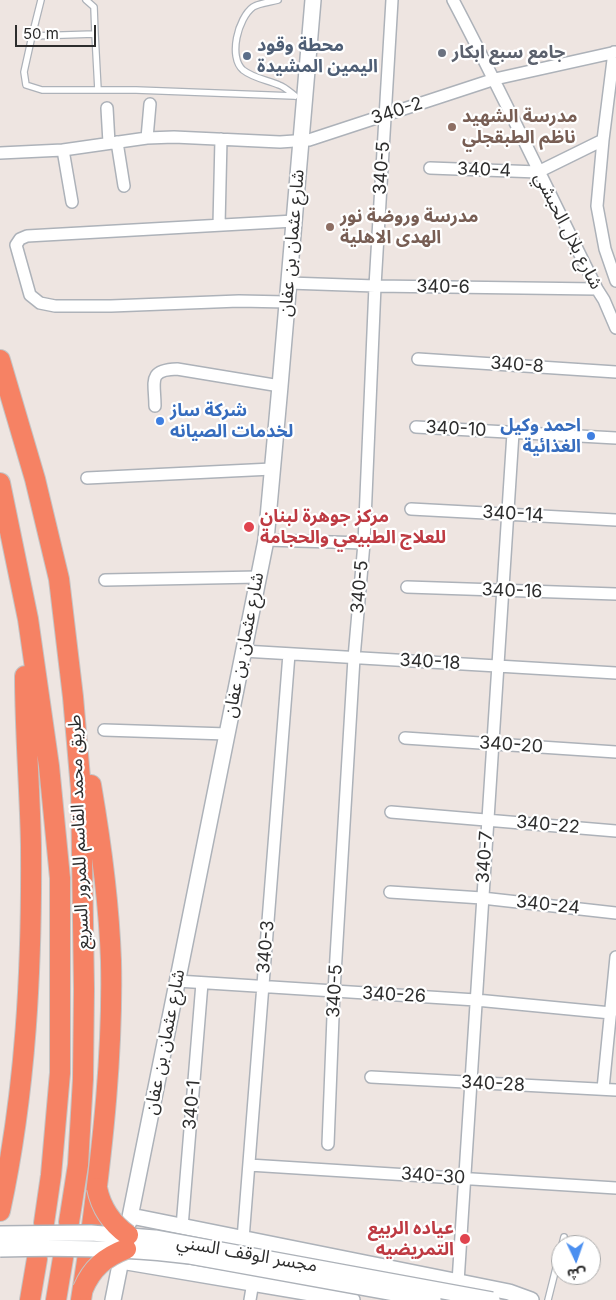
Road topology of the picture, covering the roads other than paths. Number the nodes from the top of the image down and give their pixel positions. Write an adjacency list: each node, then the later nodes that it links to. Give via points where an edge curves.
1 (41, 0): 8 (lane)
2 (86, 0): 7 (lane, via 94,8)
3 (278, 0): 13 (lane, via 254,6 246,14 235,49 236,58 242,69 253,76 281,85)
4 (313, 0): 13 (street, شارع عثمان بن عفان)
5 (392, 0): 16 (street, 340-5)
6 (453, 0): 10 (street, شارع بلال الحبشي)
7 (95, 34): 8 (lane); 11 (lane)
8 (32, 36): 11 (lane, via 24,72 26,85 42,90)
9 (615, 52): 10 (street, 340-2); 12 (street)
10 (495, 79): 16 (street, 340-2); 25 (street, شارع بلال الحبشي)
11 (98, 90): 13 (lane)
12 (613, 90): 19 (street)
13 (299, 96): 20 (street, شارع عثمان بن عفان)
14 (150, 104): 17 (street)
15 (107, 108): 21 (street)
16 (385, 115): 20 (street, 340-2); 32 (street, 340-5)
17 (146, 138): 18 (street, 340-2); 21 (street, 340-2)
18 (221, 139): 20 (street, 340-2); 29 (street)
19 (602, 140): 25 (street); 30 (street, via 597,206 605,249)
20 (300, 141): 28 (street, شارع عثمان بن عفان)
21 (113, 143): 22 (street, 340-2); 26 (street)
22 (63, 150): 23 (street, 340-2); 27 (street)
23 (0, 152)
24 (430, 168): 25 (street, 340-4)
25 (538, 172): 33 (street, شارع بلال الحبشي)
26 (124, 186)
27 (72, 202)
28 (294, 221): 29 (street); 31 (street, شارع عثمان بن عفان)
29 (219, 225): 36 (street, via 27,236 16,245 30,296 40,304)
30 (616, 281)
31 (289, 283): 32 (street, 340-6); 36 (street, شارع عثمان بن عفان)
32 (375, 286): 33 (street, 340-6); 53 (street, 340-5)
33 (597, 289): 35 (street, شارع بلال الحبشي)
34 (616, 297): 35 (street)
35 (604, 300): 37 (street, شارع بلال الحبشي)
36 (287, 302): 41 (street, شارع عثمان بن عفان)
37 (616, 328)
38 (418, 359): 40 (street, 340-8)
39 (0, 360): 65 (highway, طريق محمد القاسم للمرور السريع, via 35,479 59,579)
40 (616, 372)
41 (280, 386): 42 (street, via 162,369 154,378); 46 (street, شارع عثمان بن عفان)
42 (155, 406)
43 (416, 427): 44 (street, 340-10)
44 (513, 433): 45 (street, 340-10); 50 (street, 340-7)
45 (616, 438)
46 (272, 469): 47 (street); 52 (street, شارع عثمان بن عفان)
47 (87, 478)
48 (0, 483): 59 (highway, طريق محمد القاسم للمرور السريع, via 4,521)
49 (411, 509): 50 (street, 340-14)
50 (508, 513): 51 (street, 340-14); 57 (street, 340-7)
51 (616, 520)
52 (266, 540): 53 (street); 54 (street, شارع عثمان بن عفان)
53 (364, 543): 62 (street, 340-5)
54 (258, 577): 55 (street); 60 (street, شارع عثمان بن عفان)
55 (105, 580)
56 (407, 587): 57 (street, 340-16)
57 (502, 591): 58 (street, 340-16); 63 (street, 340-7)
58 (616, 594)
59 (28, 620): 93 (highway, via 25,679 31,855 29,976 20,1091); 95 (highway, طريق محمد القاسم للمرور السريع, via 49,766 60,878 60,1073)
60 (243, 651): 61 (street, 340-18); 67 (street, شارع عثمان بن عفان)
61 (289, 654): 62 (street, 340-18); 80 (street, 340-3)
62 (354, 658): 63 (street, 340-18); 81 (street, 340-5)
63 (498, 666): 64 (street, 340-18); 69 (street, 340-7)
64 (616, 673)
65 (74, 697): 91 (highway, via 102,845 111,962 107,1092); 94 (highway, طريق محمد القاسم للمرور السريع, via 81,789 84,1009 78,1165)
66 (104, 730): 67 (street)
67 (226, 734): 78 (street, شارع عثمان بن عفان)
68 (405, 738): 69 (street, 340-20)
69 (492, 744): 70 (street, 340-20); 72 (street, 340-7)
70 (616, 752)
71 (391, 812): 72 (street, 340-22)
72 (488, 820): 73 (street, 340-22); 75 (street, 340-7)
73 (616, 830)
74 (390, 892): 75 (street, 340-24)
75 (482, 898): 76 (street, 340-24); 82 (street, 340-7)
76 (616, 913)
77 (616, 957): 83 (street)
78 (177, 981): 79 (street, 340-26); 100 (street, شارع عثمان بن عفان)
79 (202, 984): 80 (street, 340-26); 96 (street, 340-1)
80 (263, 987): 81 (street, 340-26); 89 (street, 340-3)
81 (334, 991): 82 (street, 340-26); 88 (street, 340-5)
82 (476, 1000): 83 (street, 340-26); 85 (street, 340-7)
83 (611, 1013): 86 (street)
84 (371, 1077): 85 (street, 340-28)
85 (470, 1082): 86 (street, 340-28); 90 (street, 340-7)
86 (604, 1089): 87 (street, 340-28)
87 (616, 1090)
88 (328, 1144)
89 (249, 1165): 90 (street, 340-30); 98 (street, 340-3)
90 (464, 1178): 92 (street, 340-30); 105 (street, 340-7)
91 (97, 1188): 99 (highway, bridge); 100 (highway, bridge, via 102,1206)
92 (616, 1188)
93 (0, 1211)
94 (69, 1222)
95 (44, 1223)
96 (182, 1227): 98 (street); 100 (street)
97 (0, 1234): 99 (street, مجسر الوقف السني, bridge)
98 (243, 1239): 105 (street)
99 (90, 1240): 100 (street, مجسر الوقف السني, bridge); 101 (street, مجسر الوقف السني, bridge); 107 (highway, bridge)
100 (126, 1241): 104 (street); 107 (highway, bridge, via 95,1268); 110 (street, شارع عثمان بن عفان); 113 (street, مجسر الوقف السني, bridge, via 190,1256); 114 (street, مجسر الوقف السني, bridge, via 207,1246)
101 (0, 1249)
102 (63, 1258): 109 (highway)
103 (37, 1259): 108 (highway)
104 (254, 1282): 111 (street); 112 (street)
105 (458, 1282): 115 (street, via 509,1292)
106 (552, 1285): 116 (lane)
107 (82, 1294)
108 (30, 1300)
109 (56, 1300)
110 (113, 1300)
111 (250, 1300)
112 (352, 1300)
113 (433, 1300)
114 (492, 1300)
115 (531, 1300)
116 (548, 1300)

